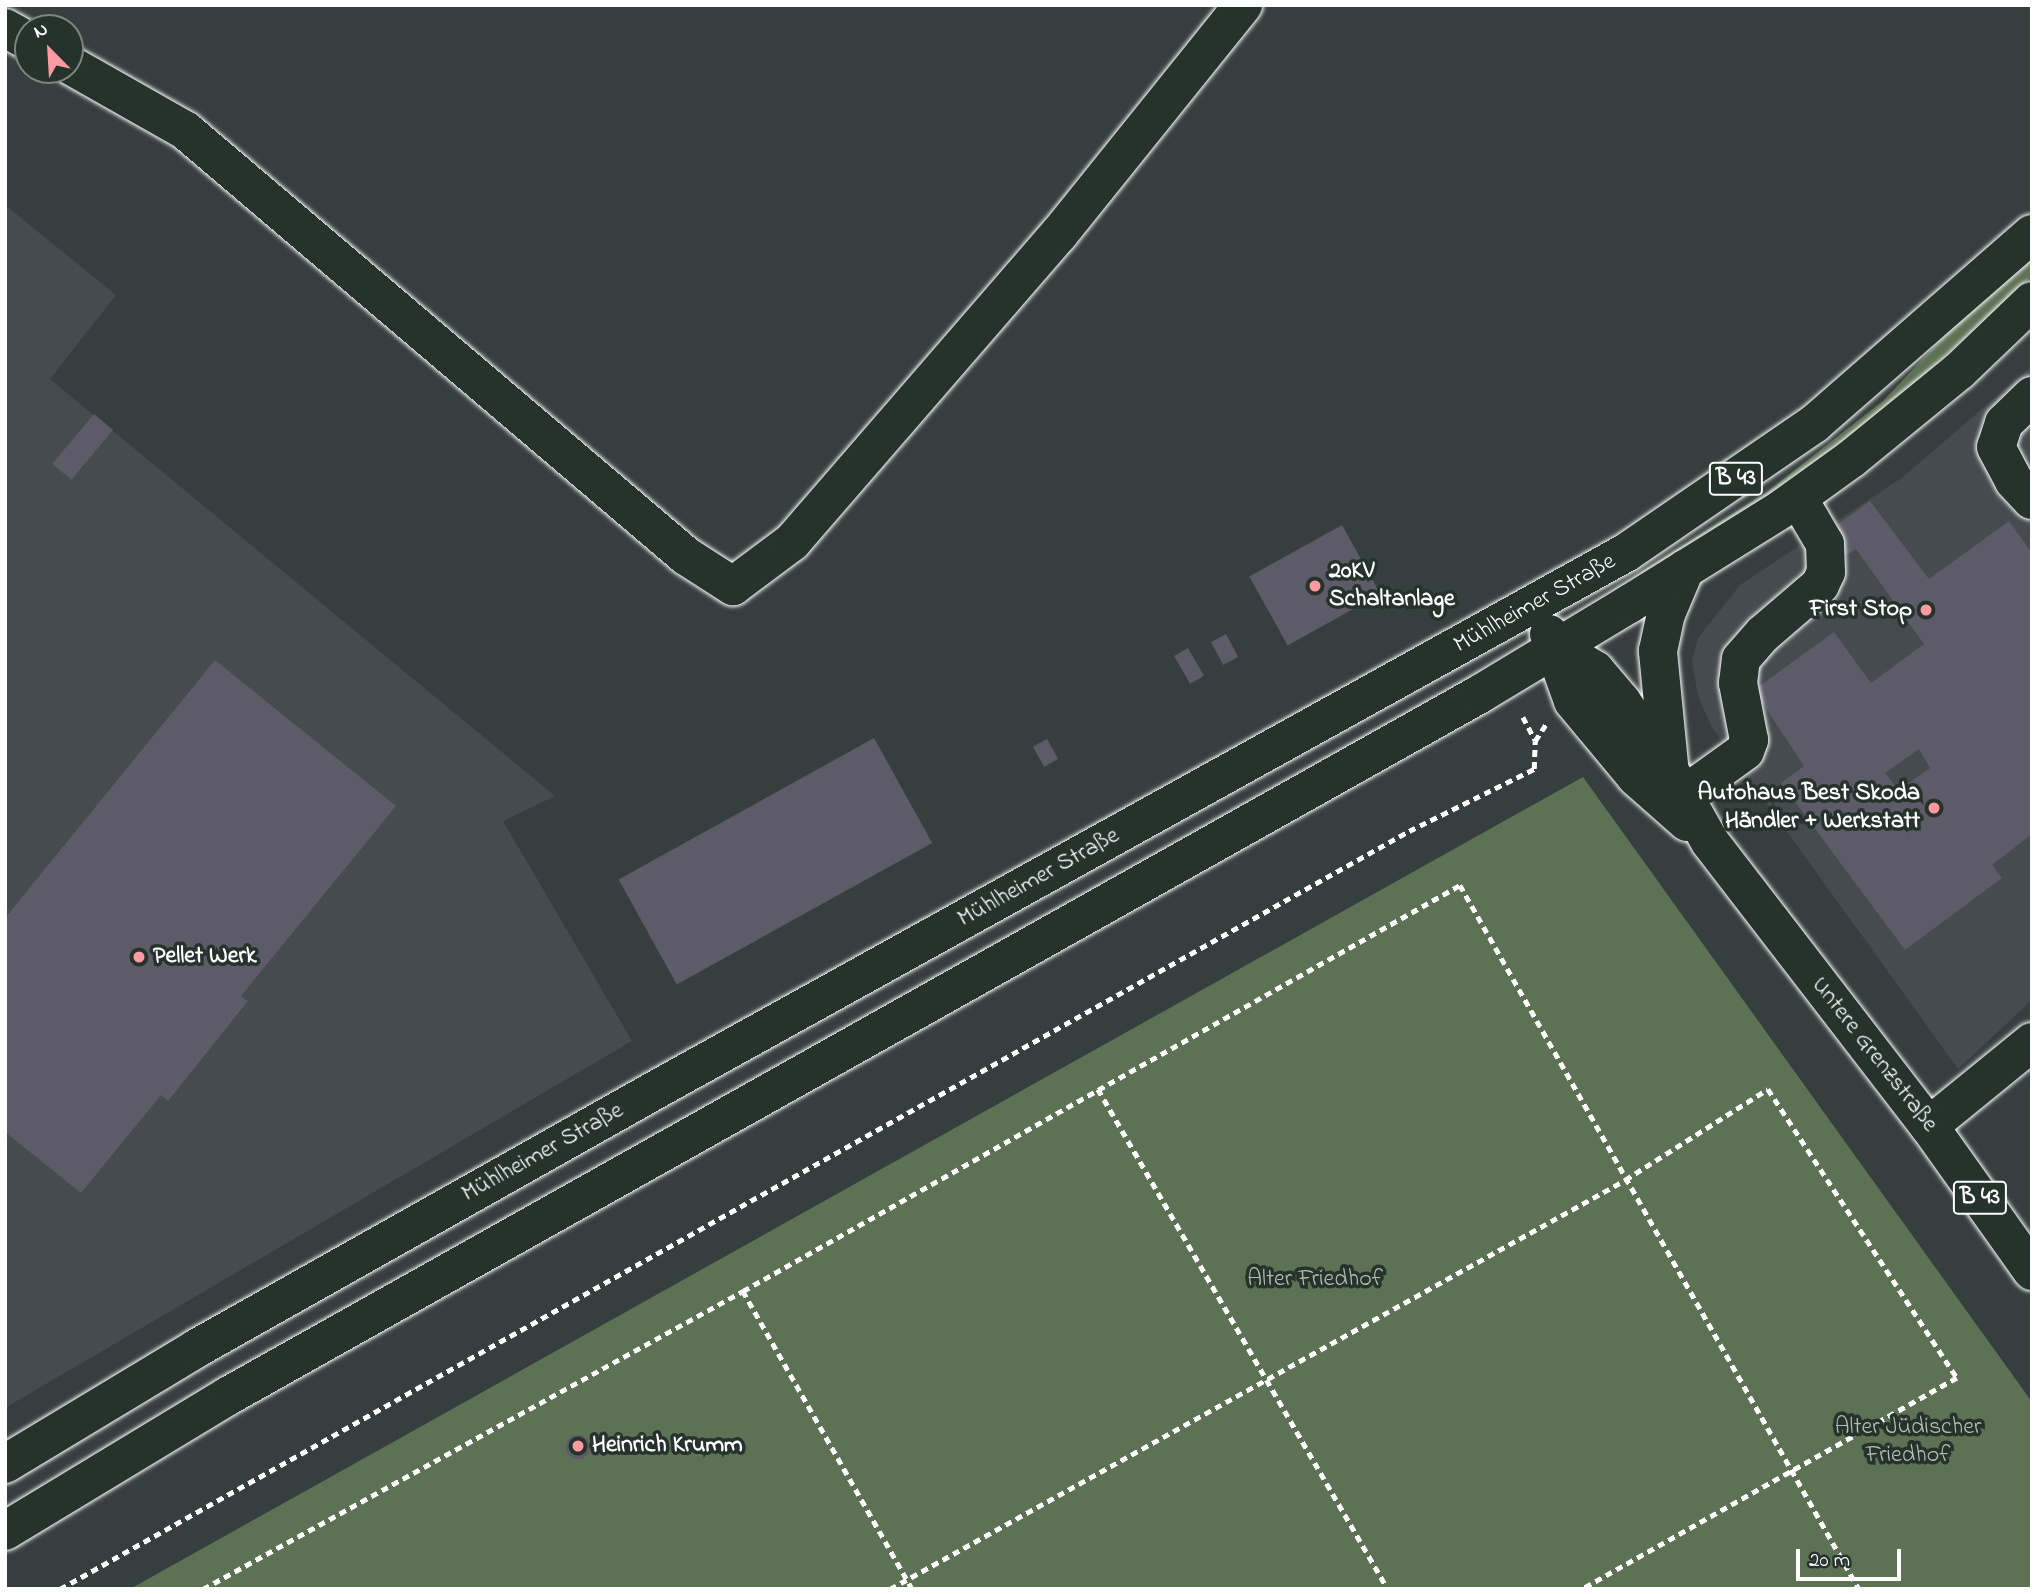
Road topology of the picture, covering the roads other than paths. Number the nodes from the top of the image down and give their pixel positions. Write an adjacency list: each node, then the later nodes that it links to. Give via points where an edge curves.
1 (1243, 5): 2 (main road, via 1059,234 800,531 733,586 687,556 186,131)
2 (84, 73)
3 (2032, 234): 9 (main road, Mühlheimer Straße / B 43, via 1814,424 1627,552)
4 (2027, 314): 6 (main road, Mühlheimer Straße / B 43)
5 (2032, 396): 7 (main road, via 2004,424 1996,447 2014,481)
6 (1798, 498): 8 (main road, Mühlheimer Straße / B 43); 11 (main road, via 1825,544 1826,572 1820,585 1741,659 1738,682 1749,740 1745,751)
7 (2032, 500)
8 (1685, 569): 10 (main road, Mühlheimer Straße); 11 (main road, B 43, via 1666,614 1658,651)
9 (1533, 605): 10 (main road, B 43); 16 (main road, Mühlheimer Straße, via 659,1088 197,1348)
10 (1555, 646): 11 (main road, Untere Grenzstraße, via 1595,670); 12 (main road, Untere Grenzstraße / B 43, via 1573,701 1636,777); 17 (main road, Mühlheimer Straße, via 1160,874 228,1396)
11 (1677, 783): 12 (main road, Untere Grenzstraße / B 43)
12 (1710, 842): 14 (main road, Untere Grenzstraße / B 43)
13 (2032, 1042): 14 (main road)
14 (1929, 1126): 15 (main road, Untere Grenzstraße / B 43)
15 (2032, 1271)
16 (5, 1464)
17 (5, 1531)

